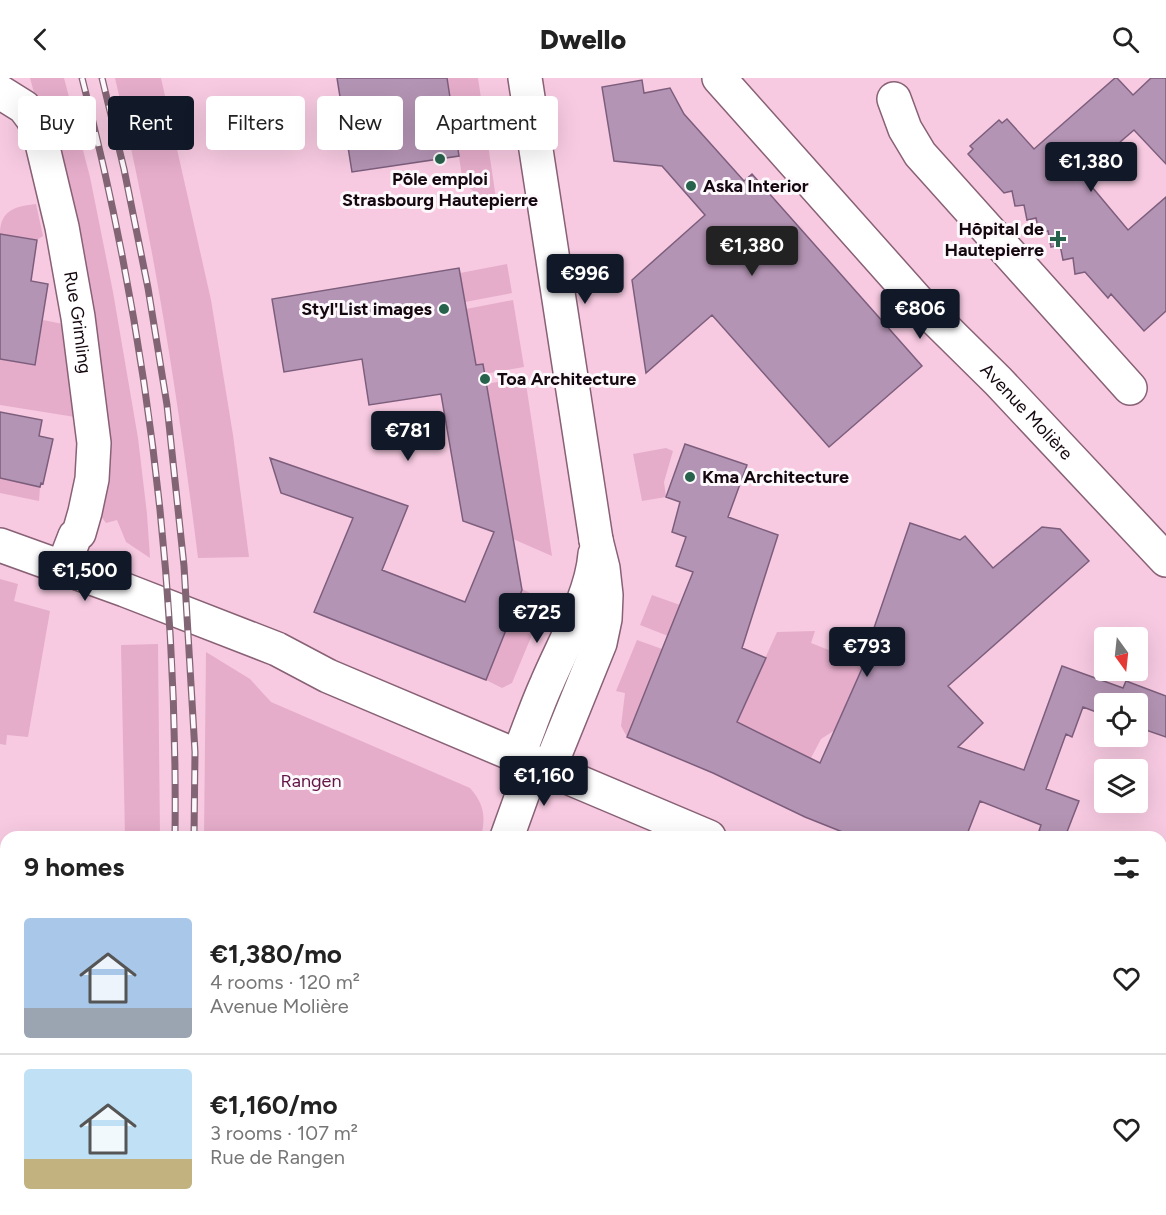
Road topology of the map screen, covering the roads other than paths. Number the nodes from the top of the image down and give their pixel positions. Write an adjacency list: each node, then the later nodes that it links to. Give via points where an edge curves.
1 (525, 78): 9 (street, via 606,595 600,642)
2 (719, 78): 7 (street, Avenue Molière, via 922,306)
3 (0, 92): 8 (street, Rue Grimling, via 24,107 40,135 62,227 92,417 94,463 88,498 79,532)
4 (894, 99): 5 (street, via 920,154)
5 (1130, 388)
6 (0, 545): 8 (street)
7 (1166, 560)
8 (63, 567): 9 (street, via 227,625 328,676)
9 (534, 763): 10 (street); 11 (street)
10 (509, 831)
11 (695, 831)

